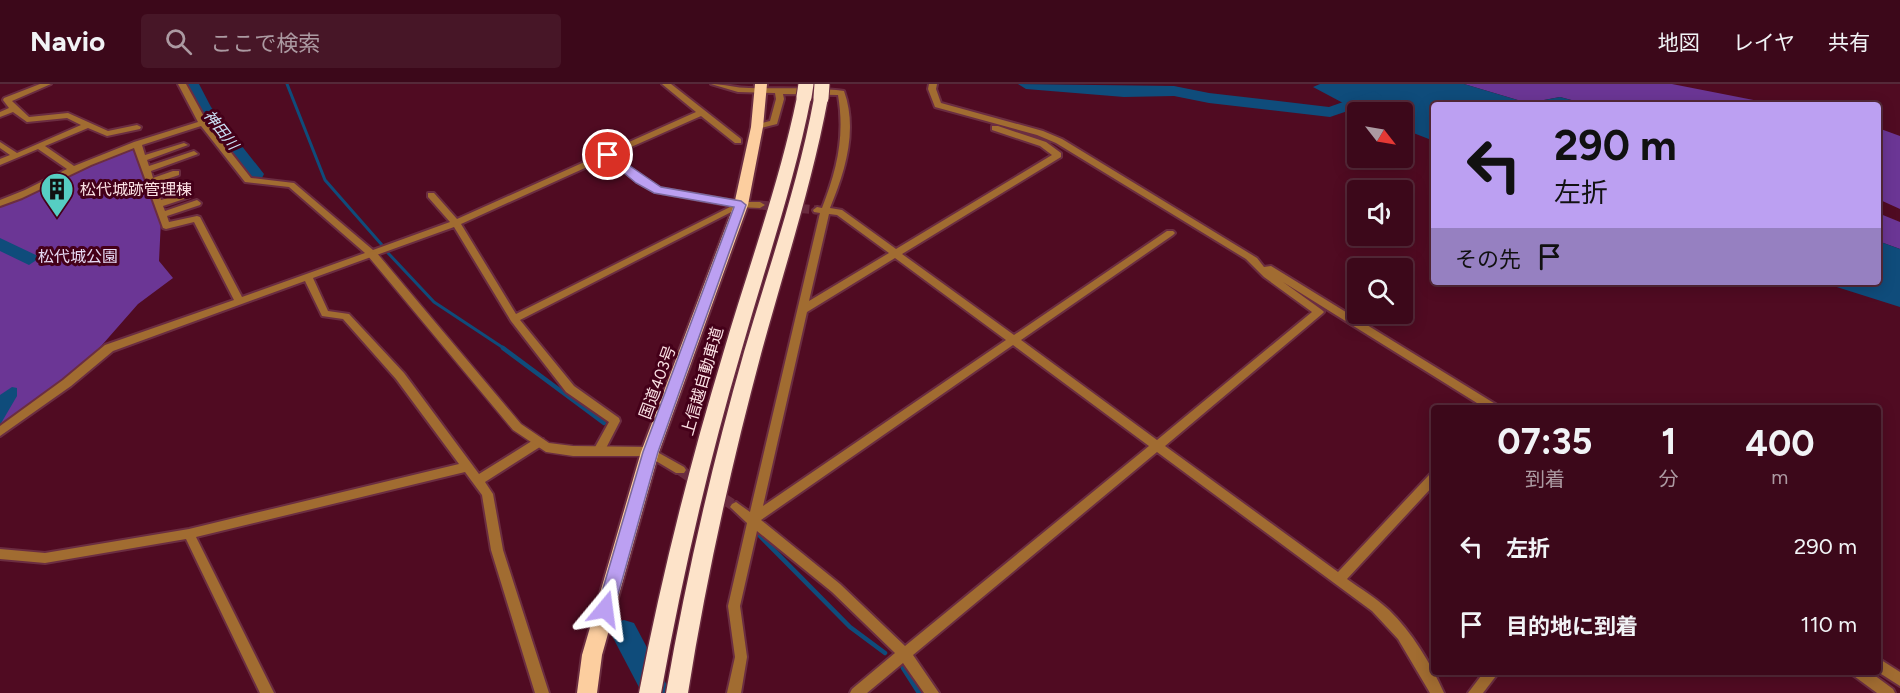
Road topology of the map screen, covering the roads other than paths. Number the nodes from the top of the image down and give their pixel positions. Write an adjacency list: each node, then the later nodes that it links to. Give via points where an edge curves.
1 (47, 84): 10 (street)
2 (182, 84): 15 (street)
3 (666, 84): 12 (street)
4 (715, 84): 6 (street, via 738,90)
5 (932, 86): 14 (street, via 939,105)
6 (761, 87): 7 (street); 17 (highway, 国道403号)
7 (779, 90): 17 (street, via 774,122); 41 (street, via 841,93 847,150)
8 (813, 91): 77 (highway, 上信越自動車道, via 709,433); 78 (highway, 上信越自動車道, via 808,162 731,435)
9 (0, 92): 10 (street)
10 (3, 101): 11 (street)
11 (14, 109): 13 (street); 16 (street, via 27,120 68,115)
12 (702, 112): 19 (street); 25 (street)
13 (0, 116)
14 (973, 116): 46 (street, via 984,124 1043,144 1058,155); 48 (street, via 1059,141)
15 (203, 123): 21 (street); 47 (street, via 248,180 291,185)
16 (88, 125): 18 (street, via 107,134); 23 (street)
17 (757, 127): 39 (highway, 国道403号)
18 (137, 128)
19 (738, 141)
20 (0, 144): 26 (street)
21 (137, 144): 27 (street); 29 (street)
22 (184, 145): 27 (street)
23 (39, 146): 26 (street); 29 (street)
24 (194, 154): 30 (street)
25 (608, 155): 35 (street, via 658,190); 44 (street)
26 (16, 156): 28 (street)
27 (142, 159): 30 (street)
28 (0, 162)
29 (72, 169): 36 (street)
30 (146, 170): 32 (street)
31 (176, 173): 32 (street)
32 (150, 182): 38 (street)
33 (187, 195): 38 (street)
34 (430, 195): 44 (street)
35 (714, 201): 39 (street); 43 (street)
36 (0, 203)
37 (197, 203): 42 (street)
38 (159, 204): 42 (street)
39 (741, 205): 40 (street); 43 (street); 59 (highway, 国道403号)
40 (760, 205)
41 (821, 210): 46 (street, via 839,212); 51 (street)
42 (162, 215): 50 (street, via 166,226 197,219)
43 (705, 222): 52 (street)
44 (456, 223): 47 (street); 52 (street)
45 (1170, 233): 53 (street)
46 (893, 253): 51 (street); 53 (street)
47 (372, 254): 49 (street); 56 (street, via 517,427)
48 (1250, 258): 54 (street, via 1329,303); 57 (street, via 1319,312)
49 (308, 277): 50 (street); 60 (street, via 325,314 346,316 400,376)
50 (239, 301): 55 (street, via 109,348)
51 (802, 310): 65 (street)
52 (514, 319): 58 (street, via 570,389 615,421)
53 (1014, 342): 57 (street); 65 (street)
54 (1488, 405)
55 (0, 432)
56 (539, 442): 58 (street, via 546,447 573,451); 63 (street)
57 (1156, 446): 68 (street); 69 (street)
58 (600, 449): 59 (street)
59 (651, 452): 61 (street); 76 (highway, 国道403号, via 592,655)
60 (467, 467): 63 (street); 66 (street)
61 (680, 470)
62 (1431, 480): 68 (street)
63 (477, 481): 75 (street, via 487,494 497,550)
64 (736, 507): 65 (street)
65 (753, 519): 69 (street, via 836,588); 79 (street, via 734,606 741,657)
66 (189, 534): 67 (street, via 45,558); 74 (street)
67 (0, 554)
68 (1339, 579): 82 (street, via 1385,614)
69 (904, 653): 80 (street); 81 (street)
70 (1881, 666): 73 (street)
71 (1490, 675): 83 (street)
72 (1863, 675): 84 (street)
73 (1900, 680)
74 (267, 693)
75 (542, 693)
76 (587, 693)
77 (650, 693)
78 (677, 693)
79 (734, 693)
80 (857, 693)
81 (932, 693)
82 (1437, 693)
83 (1475, 693)
84 (1888, 693)

